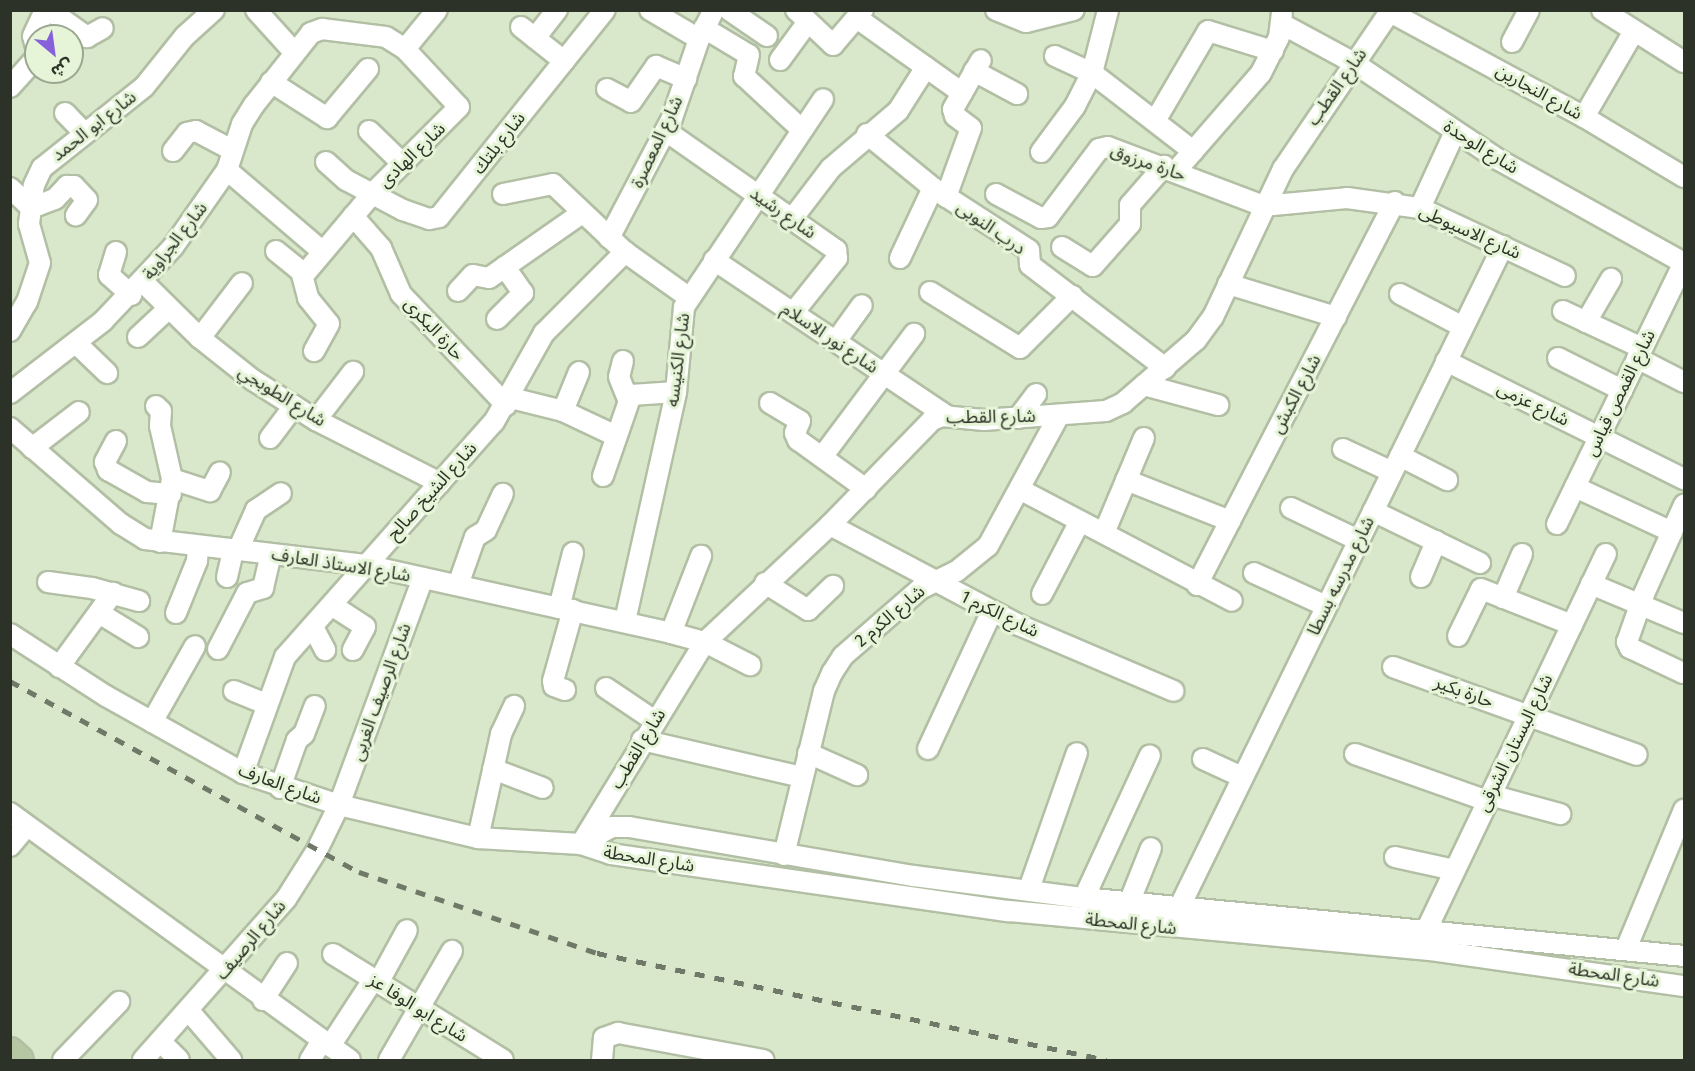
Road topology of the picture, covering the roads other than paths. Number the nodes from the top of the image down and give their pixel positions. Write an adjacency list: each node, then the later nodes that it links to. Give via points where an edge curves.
1 (47, 10): 19 (street); 20 (street, via 87,37)
2 (214, 10): 51 (street, شارع ابو الحمد, via 185,36 144,87)
3 (256, 10): 27 (street)
4 (437, 10): 25 (street)
5 (557, 10): 30 (street, via 528,32)
6 (605, 10): 30 (street, شارع بلتك)
7 (650, 10): 22 (street)
8 (714, 10): 22 (street, شارع المعصرة)
9 (729, 10): 23 (street)
10 (996, 10): 14 (street, via 1026,22)
11 (1108, 10): 36 (street)
12 (1529, 10): 24 (street)
13 (1602, 10): 21 (street)
14 (1071, 11)
15 (1391, 11): 32 (street, شارع القطب); 45 (street, شارع النجارين)
16 (860, 14): 17 (street, via 833,45); 33 (street)
17 (802, 17): 29 (street)
18 (1282, 17): 26 (street); 32 (street, شارع الوحدة)
19 (39, 24)
20 (103, 28)
21 (1634, 31): 31 (street); 45 (street)
22 (702, 34): 37 (street, شارع المعصرة); 47 (street, via 749,55 744,76)
23 (767, 36)
24 (1512, 42)
25 (405, 49): 27 (street, شارع الهادى, via 386,37 322,29 311,33); 58 (street, شارع الهادى, via 459,106)
26 (1273, 51): 46 (street, via 1208,31); 55 (street, via 1251,86)
27 (294, 52): 38 (street, شارع الجراوية)
28 (1054, 56): 36 (street)
29 (780, 60)
30 (564, 61): 64 (street, شارع بلتك, via 439,218 417,215)
31 (1684, 62)
32 (1354, 63): 50 (street, شارع الوحدة); 70 (street, شارع القطب, via 1305,133)
33 (926, 67): 41 (street); 52 (street, via 898,111)
34 (368, 69): 38 (street, via 327,118)
35 (24, 71): 39 (street)
36 (1092, 73): 46 (street); 56 (street, via 1075,106)
37 (686, 79): 40 (street, via 656,66 631,102); 49 (street, شارع المعصرة)
38 (271, 82): 53 (street, شارع الجراوية, via 242,124)
39 (10, 87)
40 (607, 90)
41 (962, 93): 42 (street, via 978,65); 63 (street, via 953,111 971,130)
42 (1017, 94)
43 (824, 99): 47 (street, شارع الكنيسه)
44 (65, 114): 51 (street)
45 (1584, 117): 61 (street, شارع النجارين)
46 (1155, 121): 55 (street)
47 (801, 129): 67 (street, شارع الكنيسه)
48 (369, 131): 58 (street)
49 (666, 131): 67 (street, شارع رشيد); 76 (street, شارع المعصرة)
50 (1455, 132): 71 (street); 85 (street, شارع الوحدة)
51 (84, 133): 69 (street, شارع ابو الحمد, via 42,168)
52 (867, 134): 63 (street, درب النوبى); 75 (street, via 819,180)
53 (232, 150): 54 (street, via 196,131 187,133); 60 (street, شارع الجراوية)
54 (173, 151)
55 (1193, 151): 59 (street)
56 (1041, 152)
57 (327, 162): 64 (street, via 346,180)
58 (403, 164): 64 (street, شارع الهادى)
59 (1170, 169): 66 (street, حارة مرزوق, via 1104,146 1045,219); 70 (street, حارة مرزوق); 78 (street, via 1130,205 1130,224 1093,266)
60 (226, 170): 81 (street); 92 (street, شارع الجراوية, via 174,247)
61 (1684, 177)
62 (10, 188): 69 (street)
63 (939, 192): 83 (street); 96 (street, درب النوبى, via 1029,250 1029,263)
64 (372, 194): 74 (street, شارع الهادى)
65 (503, 194): 72 (street, via 553,184)
66 (996, 194)
67 (757, 195): 75 (street, شارع رشيد); 84 (street, شارع الكنيسه)
68 (1395, 202): 70 (street, شارع الاسيوطى, via 1347,198); 71 (street, شارع الاسيوطى); 102 (street, شارع الكبش)
69 (31, 204): 73 (street, via 48,203 67,186 74,186 87,200); 106 (street, شارع ابو الحمد, via 29,224 40,263 27,302)
70 (1263, 206): 91 (street, شارع القطب)
71 (1420, 208): 77 (street, شارع الاسيوطى)
72 (582, 213): 76 (street); 86 (street)
73 (76, 215)
74 (353, 216): 81 (street, شارع الهادى); 129 (street, حارة البكرى, via 381,248 401,294)
75 (792, 219): 101 (street, شارع رشيد, via 837,254)
76 (609, 238): 82 (street)
77 (1503, 246): 88 (street, شارع الاسيوطى); 105 (street, شارع مدرسه بسطا)
78 (1062, 247)
79 (276, 251): 87 (street)
80 (116, 252): 92 (street, شارع الطوبجي, via 109,275)
81 (323, 252): 87 (street, شارع الهادى)
82 (625, 252): 97 (street); 129 (street, شارع الشيخ صالح, via 537,342)
83 (900, 258)
84 (714, 260): 97 (street, شارع الكنيسه); 101 (street, شارع نور الاسلام)
85 (1684, 263): 113 (street, شارع القمص قياس)
86 (505, 267): 93 (street, via 487,279 473,275); 103 (street, via 523,293)
87 (303, 276): 112 (street, via 308,298 329,324)
88 (1565, 276)
89 (1611, 279): 104 (street)
90 (242, 283): 109 (street)
91 (1228, 284): 102 (street); 117 (street, شارع القطب, via 1206,329)
92 (137, 289): 99 (street, شارع الطوبجي); 111 (street, شارع الجراوية)
93 (458, 291)
94 (930, 292): 96 (street, via 1020,348)
95 (1400, 294): 105 (street)
96 (1072, 296): 117 (street, درب النوبى)
97 (688, 297): 125 (street, شارع الكنيسه)
98 (862, 305): 110 (street)
99 (168, 309): 108 (street); 109 (street, شارع الطوبجي)
100 (1563, 310): 104 (street)
101 (793, 313): 110 (street, شارع نور الاسلام)
102 (1336, 317): 166 (street, شارع الكبش)
103 (497, 319)
104 (1586, 322): 113 (street)
105 (1463, 327): 116 (street, شارع مدرسه بسطا)
106 (10, 331)
107 (914, 334): 121 (street)
108 (138, 338)
109 (200, 338): 133 (street, شارع الطوبجي)
110 (836, 341): 121 (street, شارع نور الاسلام)
111 (77, 344): 120 (street); 126 (street, شارع الجراوية)
112 (314, 351)
113 (1640, 353): 122 (street); 124 (street, شارع القمص قياس)
114 (1558, 358): 124 (street)
115 (623, 361): 128 (street, via 619,377)
116 (1446, 361): 142 (street, شارع عزمى); 149 (street, شارع مدرسه بسطا)
117 (1165, 368): 123 (street, شارع القطب)
118 (353, 372): 139 (street)
119 (579, 372): 134 (street)
120 (107, 373)
121 (884, 374): 137 (street, شارع نور الاسلام); 148 (street)
122 (1684, 382)
123 (1144, 385): 131 (street); 136 (street, شارع القطب, via 1106,411)
124 (1622, 390): 142 (street, شارع القمص قياس)
125 (676, 392): 128 (street, via 636,393); 206 (street, شارع الكنيسه)
126 (10, 393)
127 (1036, 394): 138 (street)
128 (628, 399): 141 (street)
129 (509, 402): 134 (street); 155 (street, شارع الشيخ صالح)
130 (770, 403): 148 (street, via 798,418 795,437)
131 (1218, 405)
132 (156, 406): 156 (street, via 161,411)
133 (294, 406): 139 (street, شارع الطوبجي); 143 (street)
134 (563, 411): 141 (street)
135 (79, 412): 146 (street)
136 (1059, 415): 138 (street, شارع القطب); 159 (street, شارع الكرم 2)
137 (947, 416): 138 (street, شارع القطب, via 973,420); 158 (street, شارع القطب, via 932,420)
138 (1018, 418)
139 (316, 420): 155 (street, شارع الطوبجي)
140 (10, 428): 146 (street, شارع الاستاذ العارف)
141 (615, 435): 151 (street)
142 (1599, 436): 152 (street, شارع عزمى); 157 (street, شارع القمص قياس)
143 (270, 438)
144 (1144, 438): 153 (street)
145 (116, 441): 156 (street, via 105,462 108,471 147,492)
146 (32, 448): 173 (street, شارع الاستاذ العارف, via 121,524)
147 (1343, 449): 149 (street)
148 (822, 457): 158 (street)
149 (1396, 464): 154 (street); 164 (street, شارع مدرسه بسطا)
150 (220, 472): 156 (street, via 210,491)
151 (603, 476)
152 (1684, 478)
153 (1126, 480): 166 (street); 170 (street)
154 (1447, 480)
155 (440, 483): 182 (street, شارع الشيخ صالح)
156 (171, 486): 173 (street)
157 (1575, 487): 167 (street, شارع القمص قياس); 169 (street)
158 (866, 489): 168 (street, شارع القطب)
159 (1021, 490): 165 (street); 187 (street, شارع الكرم 2, via 988,546 974,560)
160 (281, 492): 175 (street, via 256,510)
161 (503, 494): 191 (street, via 486,530 475,537)
162 (1684, 505): 169 (street)
163 (1291, 508): 171 (street)
164 (1373, 511): 171 (street, شارع مدرسه بسطا); 172 (street)
165 (1080, 521): 170 (street); 195 (street)
166 (1230, 521): 192 (street, شارع الكبش)
167 (1557, 524)
168 (830, 525): 187 (street, شارع الكرم 1); 189 (street, شارع القطب)
169 (1672, 532): 199 (street)
170 (1104, 533): 192 (street)
171 (1358, 540): 201 (street, شارع مدرسه بسطا)
172 (1436, 541): 181 (street); 185 (street)
173 (160, 542): 174 (street, شارع الاستاذ العارف)
174 (198, 546): 175 (street, شارع الاستاذ العارف); 204 (street, via 197,561)
175 (235, 550): 177 (street, شارع الاستاذ العارف); 184 (street)
176 (573, 553): 202 (street)
177 (272, 554): 182 (street, شارع الاستاذ العارف); 216 (street, via 263,588 247,593)
178 (1606, 554): 190 (street, شارع البستان الشرقى)
179 (1522, 555): 196 (street)
180 (701, 556): 210 (street)
181 (1480, 563)
182 (365, 565): 186 (street, شارع الاستاذ العارف); 200 (street, شارع الشيخ صالح)
183 (1254, 573): 201 (street)
184 (227, 577)
185 (1420, 577)
186 (423, 578): 191 (street, شارع الاستاذ العارف); 249 (street, شارع الرصيف الغربى)
187 (935, 581): 203 (street, شارع الكرم 1); 235 (street, شارع الكرم 2, via 920,589 843,656 824,691)
188 (48, 582): 194 (street)
189 (765, 583): 193 (street, via 808,610); 214 (street, شارع القطب)
190 (1591, 584): 199 (street); 208 (street, شارع البستان الشرقى)
191 (458, 585): 202 (street, شارع الاستاذ العارف)
192 (1197, 585): 198 (street)
193 (833, 586)
194 (113, 593): 197 (street); 205 (street)
195 (1042, 594)
196 (1503, 598): 208 (street); 212 (street, via 1479,591)
197 (139, 601)
198 (1232, 601)
199 (1641, 605): 207 (street); 222 (street, via 1628,647)
200 (333, 606): 209 (street, شارع الشيخ صالح); 218 (street, via 365,627)
201 (1326, 606): 245 (street, شارع مدرسه بسطا)
202 (566, 609): 206 (street, شارع الاستاذ العارف); 224 (street, via 553,681 554,686)
203 (992, 611): 226 (street, شارع الكرم 1); 234 (street)
204 (176, 612)
205 (99, 613): 213 (street); 220 (street)
206 (625, 621): 210 (street, شارع الاستاذ العارف)
207 (1684, 623)
208 (1572, 625): 230 (street, شارع البستان الشرقى)
209 (314, 629): 217 (street); 227 (street, شارع الشيخ صالح, via 285,657)
210 (671, 633): 214 (street, شارع الاستاذ العارف)
211 (10, 634): 220 (street, شارع العارف)
212 (1458, 636)
213 (138, 637)
214 (705, 642): 219 (street, شارع الاستاذ العارف); 231 (street, شارع القطب)
215 (195, 646): 232 (street)
216 (218, 649)
217 (326, 650)
218 (353, 650)
219 (750, 665)
220 (60, 667): 232 (street, شارع العارف)
221 (1393, 667): 230 (street, حارة بكير)
222 (1683, 673)
223 (606, 688): 231 (street)
224 (565, 690)
225 (234, 691): 227 (street)
226 (1174, 691)
227 (266, 704): 242 (street, شارع الشيخ صالح)
228 (514, 705): 241 (street, via 501,734)
229 (315, 706): 246 (street, via 304,734 297,740)
230 (1528, 716): 239 (street, حارة بكير); 248 (street, شارع البستان الشرقى)
231 (655, 721): 233 (street, شارع القطب)
232 (152, 722): 242 (street, شارع العارف)
233 (642, 740): 244 (street); 255 (street, شارع القطب)
234 (928, 749)
235 (808, 753): 243 (street); 244 (street, شارع الكرم 2)
236 (1077, 753): 261 (street)
237 (1355, 754): 248 (street)
238 (1150, 755): 262 (street)
239 (1636, 755)
240 (1203, 759): 245 (street)
241 (493, 769): 247 (street); 254 (street)
242 (243, 773): 246 (street, شارع العارف)
243 (857, 775)
244 (802, 777): 258 (street, شارع الكرم 2)
245 (1242, 777): 264 (street, شارع مدرسه بسطا)
246 (280, 788): 249 (street, شارع العارف)
247 (543, 788)
248 (1489, 798): 252 (street); 260 (street, شارع البستان الشرقى)
249 (339, 805): 254 (street, شارع العارف); 272 (street, شارع الرصيف, via 286,899)
250 (1684, 810): 267 (street, via 1653,908)
251 (10, 813): 253 (street)
252 (1560, 814)
253 (27, 826): 256 (street); 272 (street)
254 (478, 837): 255 (street, شارع العارف)
255 (581, 844): 258 (street, شارع المحطة, via 603,830 629,827); 274 (street, شارع المحطة, via 611,854 1009,911 1430,950)
256 (10, 846)
257 (1151, 848): 263 (street)
258 (784, 855): 261 (street, شارع المحطة)
259 (1395, 857): 260 (street)
260 (1454, 870): 266 (street, شارع البستان الشرقى)
261 (1029, 889): 262 (street, شارع المحطة)
262 (1084, 898): 263 (street, شارع المحطة)
263 (1129, 903): 264 (street, شارع المحطة)
264 (1179, 908): 266 (street, شارع المحطة)
265 (407, 930): 273 (street)
266 (1425, 933): 267 (street, شارع المحطة)
267 (1626, 949): 270 (street, شارع المحطة)
268 (452, 951): 277 (street)
269 (333, 954): 273 (street, شارع ابو الوفا عز)
270 (1684, 956)
271 (287, 963): 275 (street)
272 (224, 972): 275 (street); 278 (street, شارع الرصيف)
273 (376, 981): 277 (street, شارع ابو الوفا عز); 280 (street)
274 (1684, 986)
275 (263, 1000): 280 (street)
276 (119, 1002): 284 (street)
277 (419, 1009): 282 (street, شارع ابو الوفا عز); 290 (street)
278 (189, 1011): 279 (street, شارع الرصيف); 287 (street)
279 (161, 1042): 285 (street, شارع الرصيف); 286 (street)
280 (326, 1044): 288 (street); 289 (street)
281 (10, 1051): 283 (main road)
282 (498, 1059)
283 (20, 1060)
284 (63, 1060)
285 (143, 1060)
286 (179, 1060)
287 (231, 1060)
288 (310, 1060)
289 (350, 1060)
290 (389, 1060)
291 (602, 1060): 292 (street, via 604,1038 618,1033)
292 (764, 1060)

